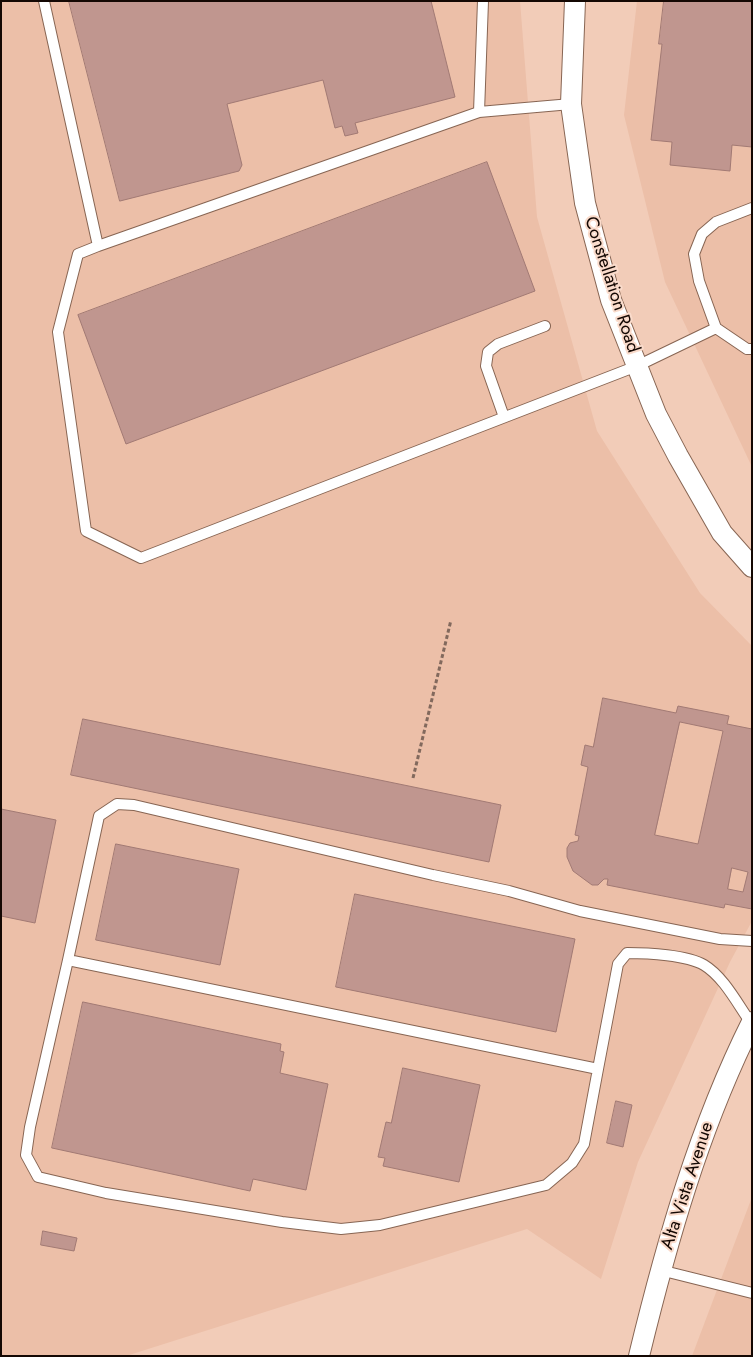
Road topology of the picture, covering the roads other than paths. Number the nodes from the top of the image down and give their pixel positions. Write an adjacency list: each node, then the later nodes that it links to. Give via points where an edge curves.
1 (44, 1): 7 (lane)
2 (483, 1): 5 (lane)
3 (575, 1): 4 (street, Constellation Road)
4 (571, 104): 5 (lane); 11 (street, Constellation Road, via 585,203 611,300)
5 (479, 112): 7 (lane)
6 (752, 208): 9 (lane, via 716,222 702,234 694,254 699,281)
7 (98, 246): 12 (lane, via 78,254 58,332 86,531 141,558)
8 (545, 326): 12 (lane, via 498,344 488,352 486,366)
9 (716, 328): 10 (lane, via 747,349); 11 (lane)
10 (752, 349)
11 (636, 366): 12 (lane); 13 (street, Constellation Road, via 656,414 687,473 722,533)
12 (504, 418)
13 (752, 567)
14 (752, 940): 15 (lane, via 720,939 580,911 508,891 134,805 117,804 99,816)
15 (68, 960): 17 (lane); 17 (lane, via 26,1155 38,1177 106,1193 341,1229 380,1225 499,1197 546,1184 572,1163 584,1144)
16 (752, 1022): 17 (lane, via 714,973 703,964 627,953 618,964); 18 (street, Alta Vista Avenue, via 693,1159)
17 (598, 1069)
18 (660, 1270): 19 (lane); 20 (street, Alta Vista Avenue)
19 (751, 1290)
20 (639, 1356)

